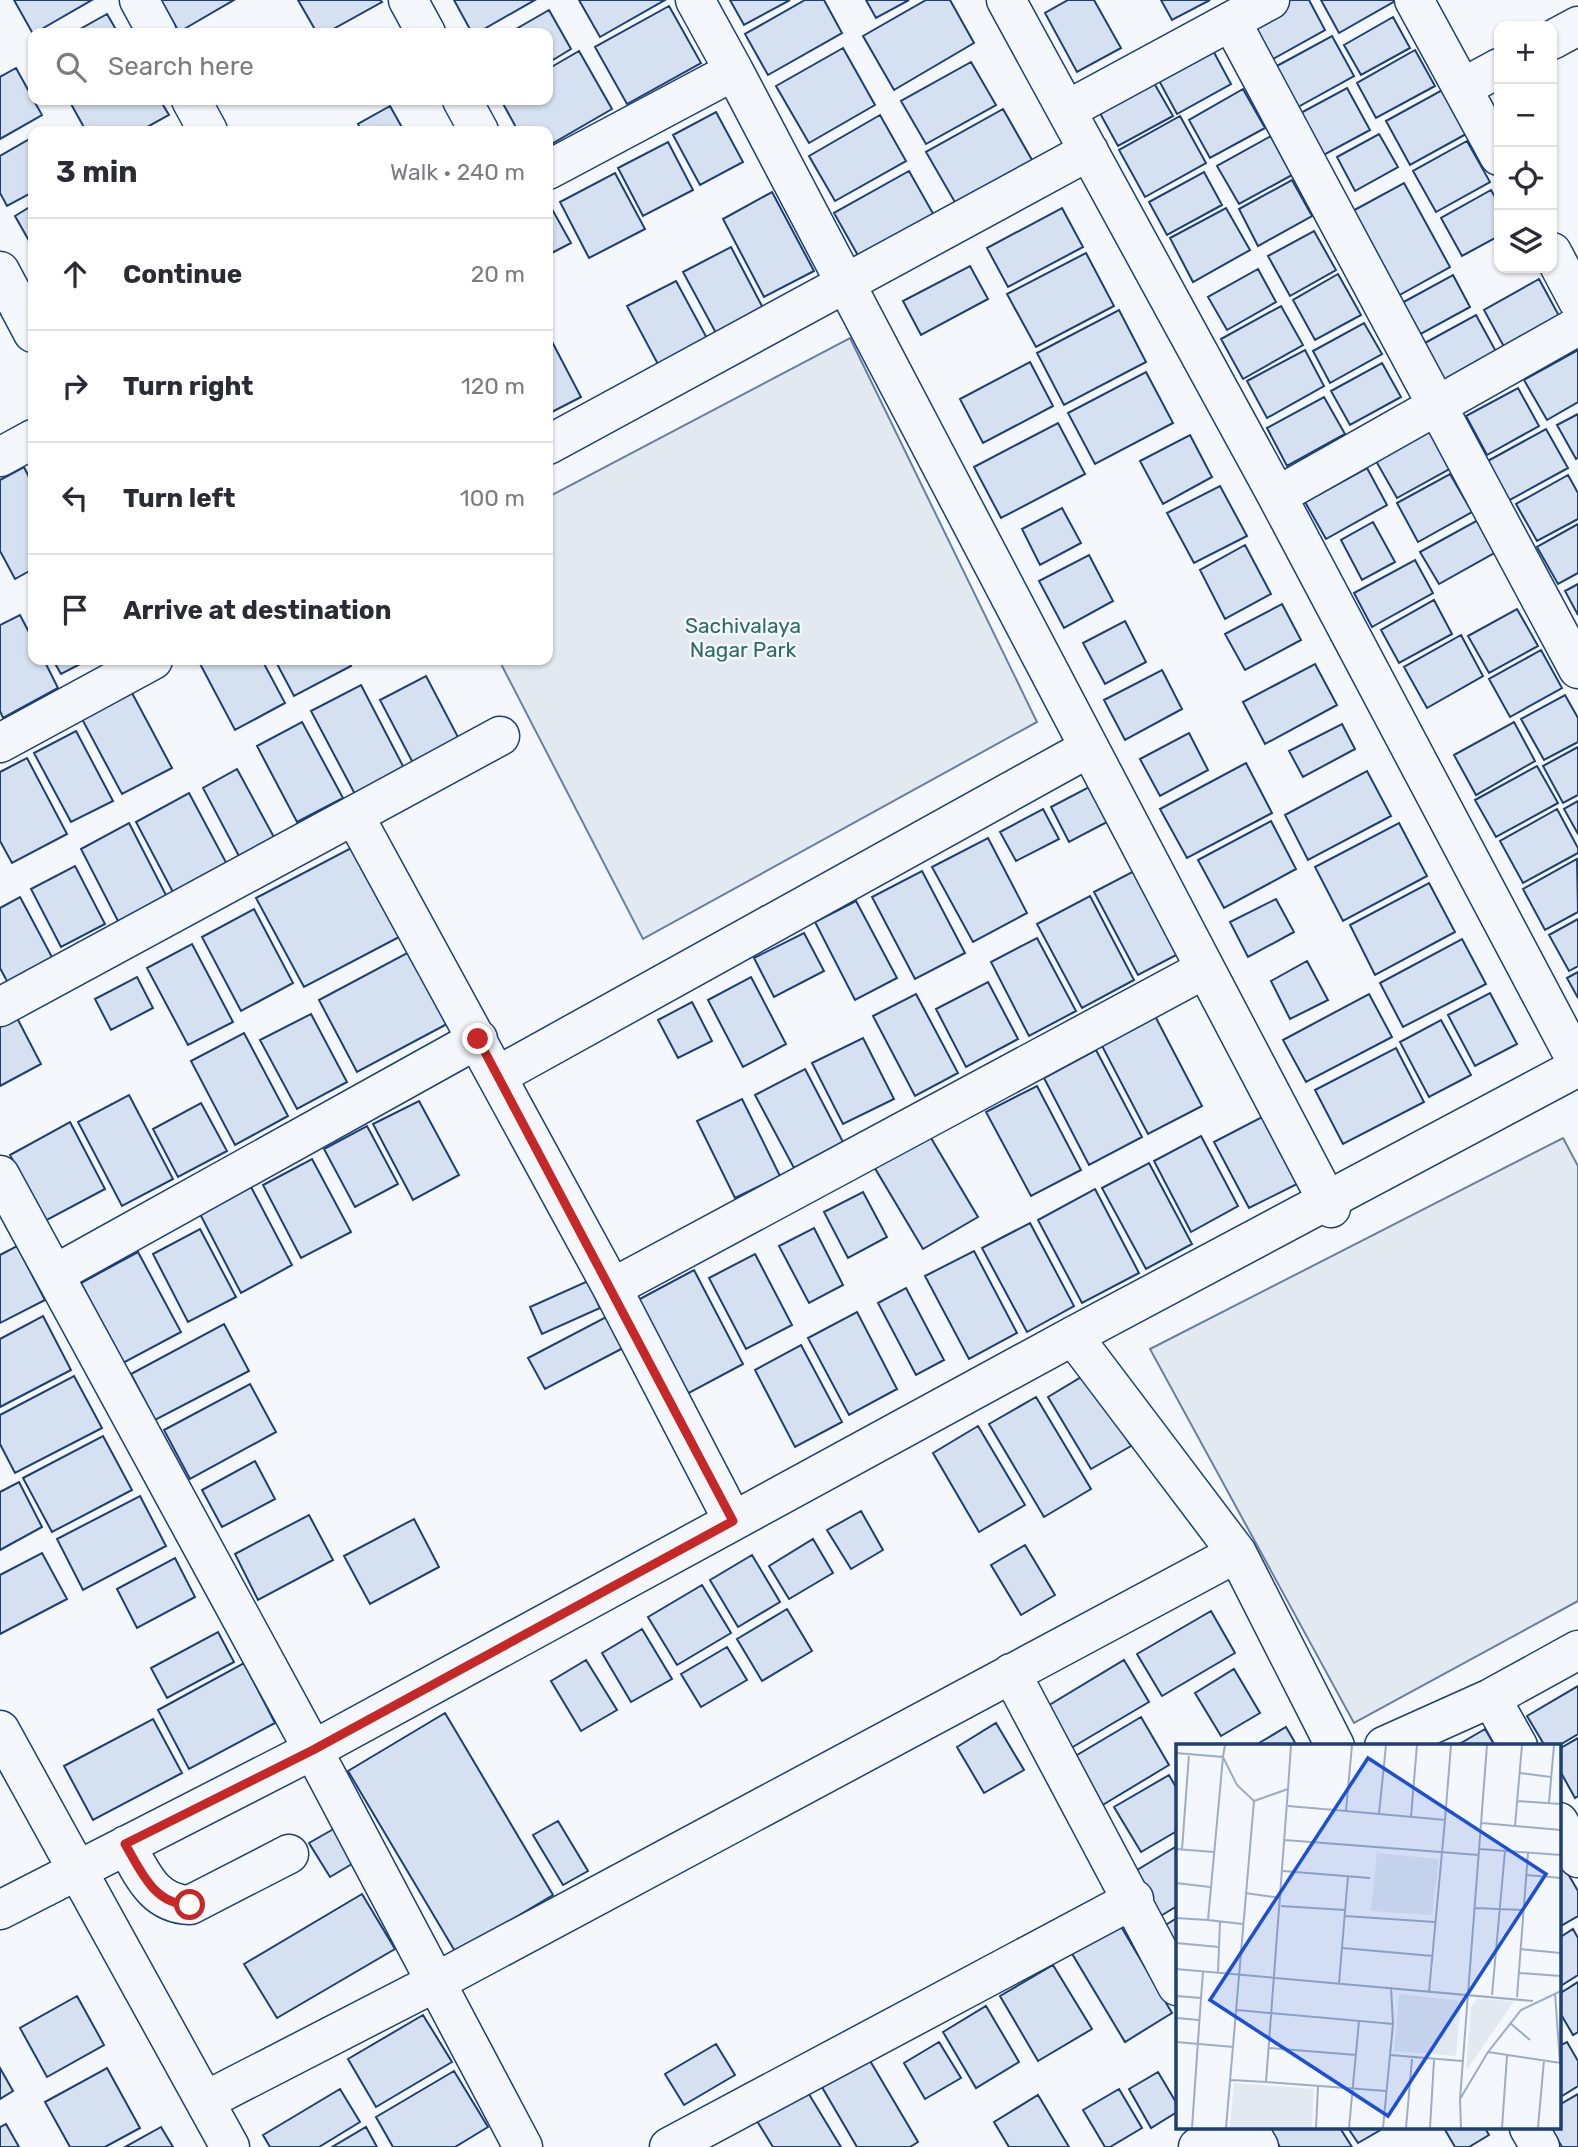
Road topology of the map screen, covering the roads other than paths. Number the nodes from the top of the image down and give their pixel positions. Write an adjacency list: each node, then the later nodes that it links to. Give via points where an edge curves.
1 (139, 0): 9 (street)
2 (408, 0): 10 (street)
3 (695, 0): 12 (street)
4 (1006, 0): 17 (street)
5 (1270, 0): 7 (street)
6 (1413, 0): 14 (street)
7 (1231, 21): 17 (street); 29 (street)
8 (1578, 26): 11 (street)
9 (154, 28)
10 (423, 28)
11 (1557, 37)
12 (733, 71): 22 (street); 25 (street)
13 (1494, 71): 14 (street)
14 (1462, 88): 20 (street)
15 (194, 105): 18 (street)
16 (465, 105): 19 (street)
17 (1067, 110): 21 (street)
18 (205, 126)
19 (476, 126)
20 (1494, 147)
21 (1089, 151): 25 (street); 33 (street)
22 (553, 167)
23 (1557, 262): 26 (street)
24 (0, 271): 27 (street)
25 (845, 284): 31 (street); 38 (street)
26 (1578, 301)
27 (28, 324)
28 (1578, 326): 29 (street)
29 (1439, 405): 33 (street); 35 (street)
30 (28, 442): 32 (street)
31 (553, 442)
32 (0, 457)
33 (1277, 496): 43 (street)
34 (144, 665): 37 (street)
35 (1578, 669)
36 (500, 736): 39 (street)
37 (0, 743)
38 (1087, 749): 40 (street); 44 (street)
39 (354, 815): 41 (street); 42 (street)
40 (1205, 969): 46 (street); 49 (street)
41 (0, 1007)
42 (478, 1039): 44 (street); 48 (street)
43 (1578, 1065): 46 (street)
44 (497, 1076): 49 (street)
45 (0, 1175): 47 (street)
46 (1329, 1204): 50 (street)
47 (13, 1227): 48 (street)
48 (55, 1274): 60 (street)
49 (612, 1288): 51 (street)
50 (1073, 1336): 51 (street); 52 (street)
51 (733, 1521): 60 (street)
52 (1237, 1553): 54 (street); 57 (street)
53 (1578, 1650): 55 (street)
54 (1011, 1673): 66 (street); 68 (street)
55 (1491, 1698): 58 (street); 59 (street)
56 (0, 1731): 65 (street)
57 (1334, 1744)
58 (1388, 1744)
59 (1517, 1744)
60 (313, 1750): 62 (street); 68 (street)
61 (1560, 1824): 64 (street)
62 (125, 1844): 63 (street, via 158,1895 173,1905 190,1905); 65 (street)
63 (289, 1854)
64 (1578, 1858)
65 (78, 1870): 67 (street); 70 (street)
66 (1133, 1899): 69 (street); 76 (street)
67 (0, 1910)
68 (436, 1982): 70 (street); 75 (street)
69 (1176, 1984)
70 (205, 2101): 74 (street)
71 (1230, 2130): 77 (street)
72 (1249, 2130): 78 (street)
73 (1530, 2130): 79 (street)
74 (230, 2147)
75 (523, 2147)
76 (669, 2147)
77 (1198, 2147)
78 (1259, 2147)
79 (1539, 2147)

